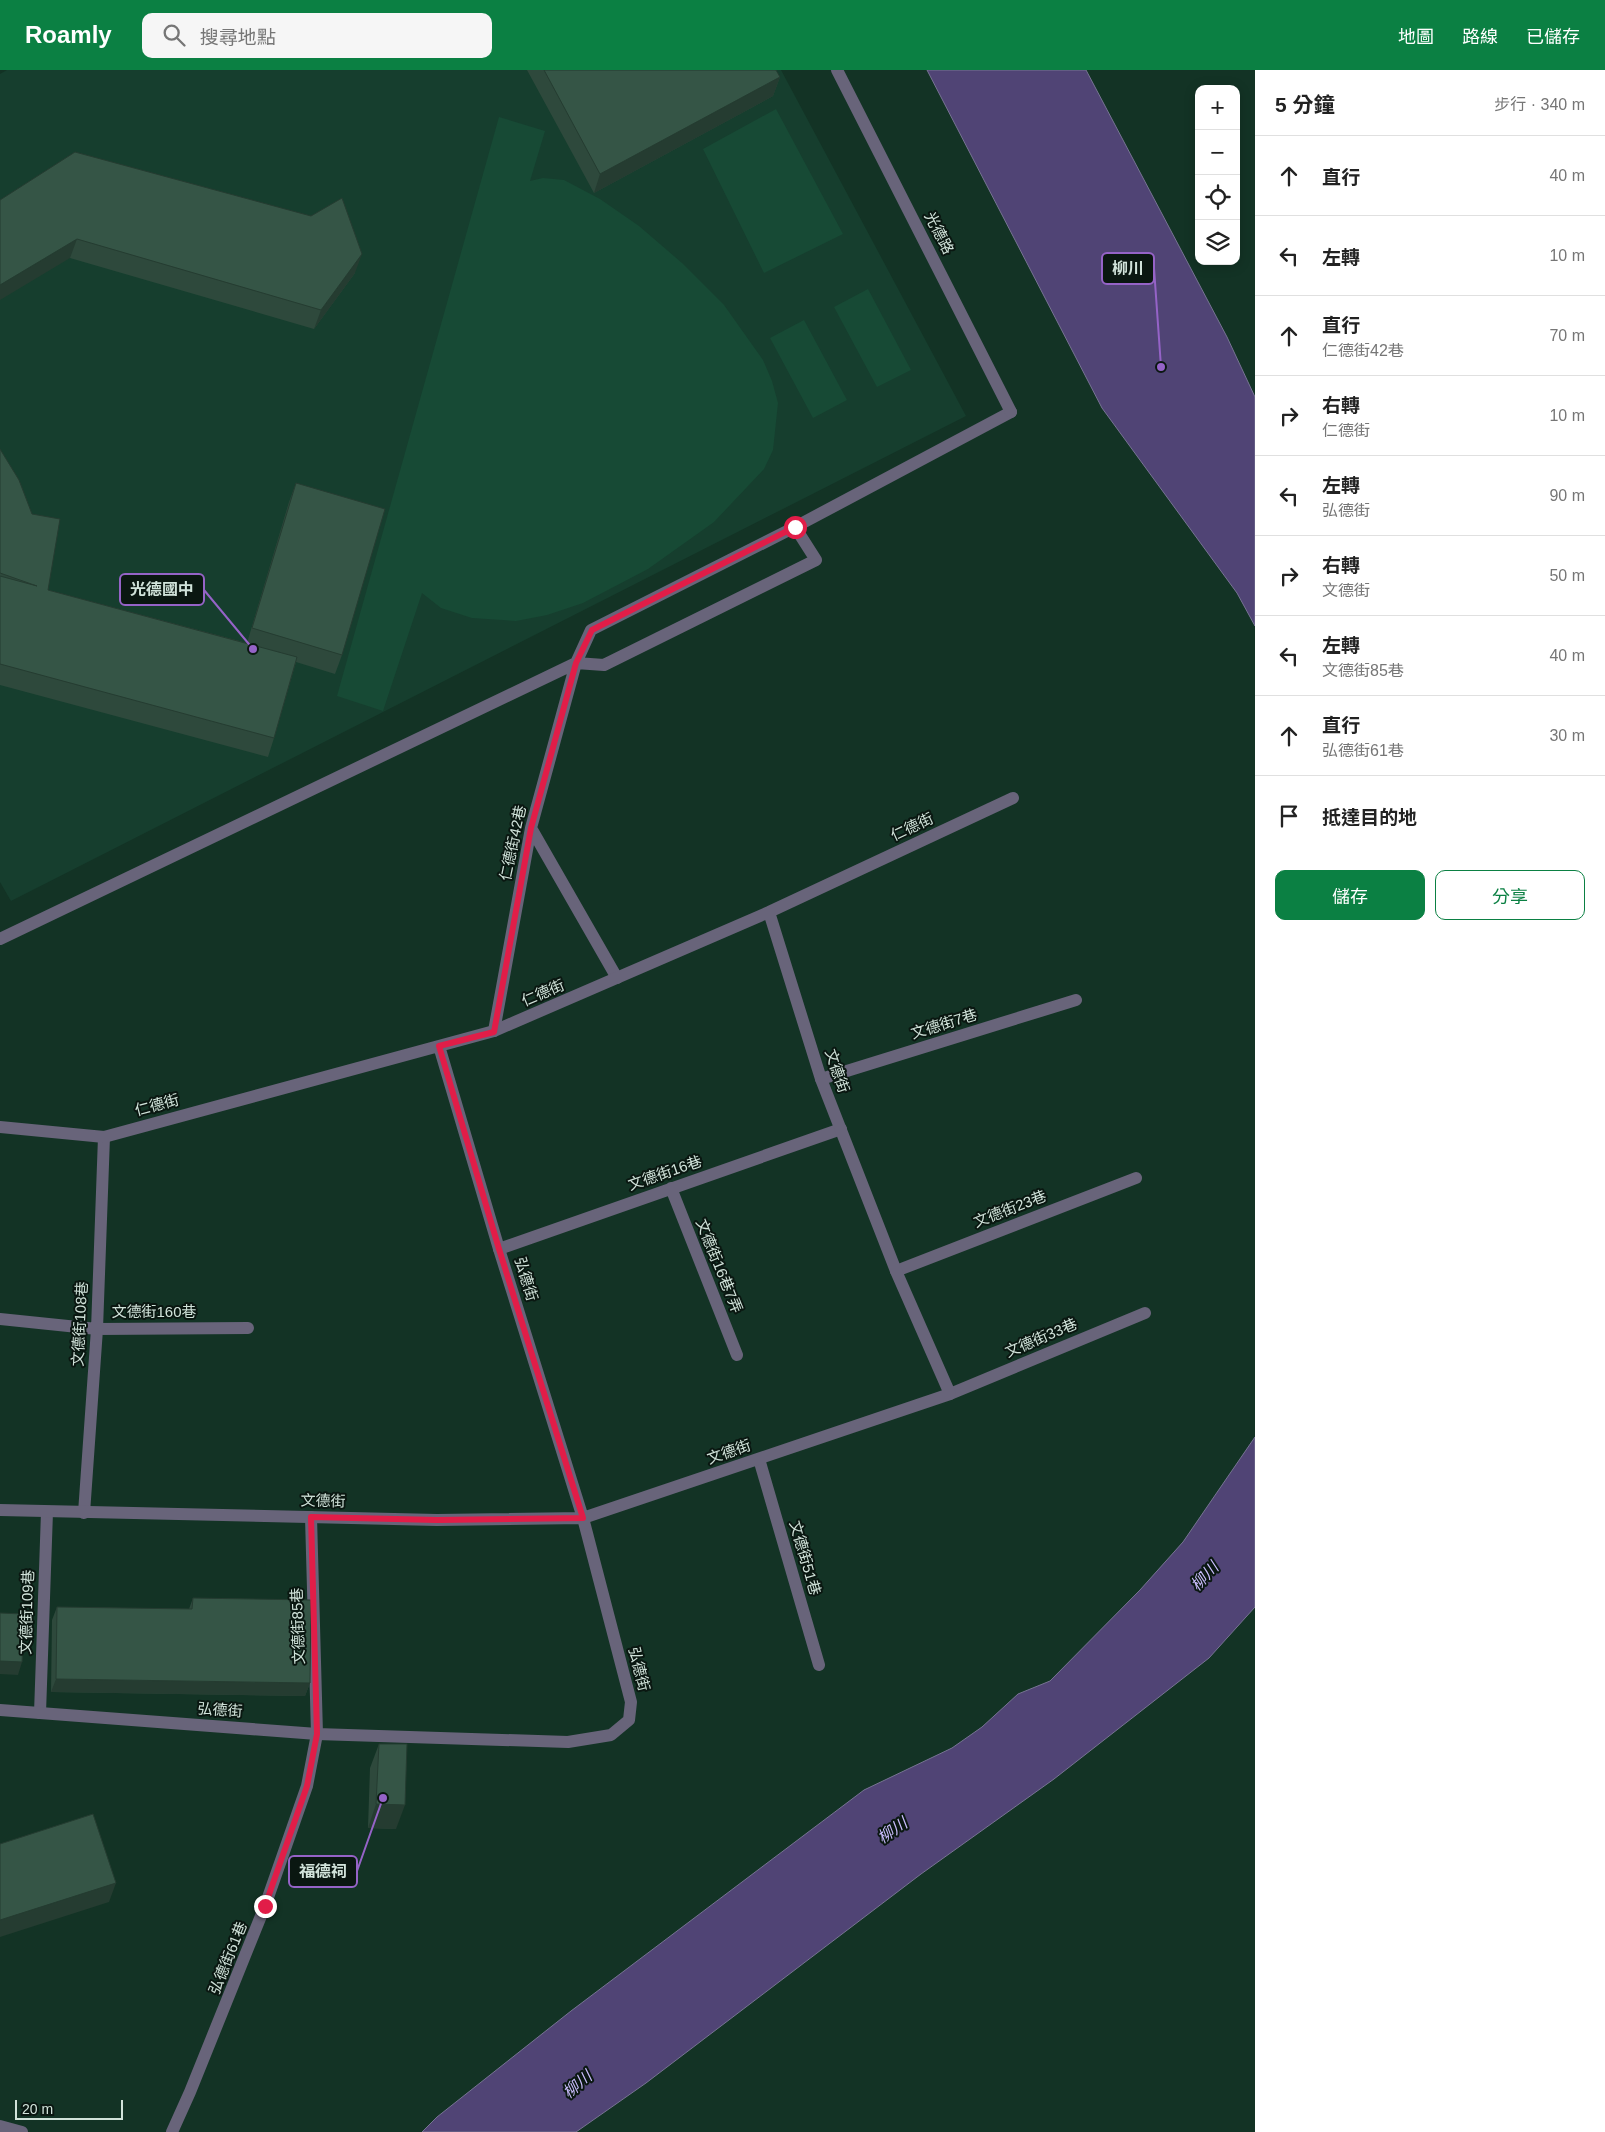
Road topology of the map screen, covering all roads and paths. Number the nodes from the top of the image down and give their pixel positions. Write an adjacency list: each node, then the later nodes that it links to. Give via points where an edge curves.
1 (837, 70): 2 (street, 光德路)
2 (1012, 412): 3 (street, 仁德街42巷)
3 (795, 527): 4 (street, 仁德街42巷, via 592,630); 4 (street, via 816,560 604,665)
4 (576, 663): 6 (street, 仁德街42巷); 8 (street)
5 (1012, 798): 7 (street, 仁德街)
6 (531, 828): 9 (street); 11 (street, 仁德街42巷)
7 (769, 912): 9 (street, 仁德街); 13 (street, 文德街)
8 (0, 939)
9 (617, 978): 11 (street, 仁德街)
10 (1076, 1000): 13 (street, 文德街7巷)
11 (494, 1032): 12 (street, 仁德街)
12 (439, 1046): 16 (street, 仁德街); 19 (street, 弘德街)
13 (821, 1079): 15 (street, 文德街)
14 (0, 1127): 16 (street, 仁德街)
15 (841, 1128): 18 (street, 文德街16巷); 20 (street, 文德街)
16 (104, 1137): 24 (street, 文德街108巷)
17 (1136, 1178): 20 (street, 文德街23巷)
18 (671, 1188): 19 (street, 文德街16巷); 25 (street, 文德街16巷7弄)
19 (499, 1249): 32 (street, 弘德街)
20 (896, 1271): 26 (street, 文德街)
21 (1145, 1313): 26 (street, 文德街33巷)
22 (0, 1319): 24 (street, 文德街160巷)
23 (248, 1328): 24 (street, 文德街160巷)
24 (97, 1329): 30 (street, 文德街108巷)
25 (736, 1355)
26 (950, 1394): 27 (street, 文德街)
27 (759, 1459): 32 (street, 文德街); 33 (street, 文德街51巷)
28 (0, 1510): 29 (street, 文德街)
29 (47, 1512): 30 (street, 文德街); 35 (street, 文德街109巷)
30 (84, 1513): 31 (street, 文德街)
31 (311, 1517): 32 (street, 文德街, via 437,1520); 36 (street, 文德街85巷)
32 (583, 1518): 36 (street, 弘德街, via 631,1702 629,1720 611,1735 568,1742)
33 (819, 1665)
34 (0, 1710): 35 (street, 弘德街)
35 (40, 1713): 36 (street, 弘德街)
36 (317, 1734): 39 (street, 弘德街61巷, via 307,1786 265,1906)
37 (0, 2126): 38 (street)
38 (22, 2132)
39 (172, 2132)

